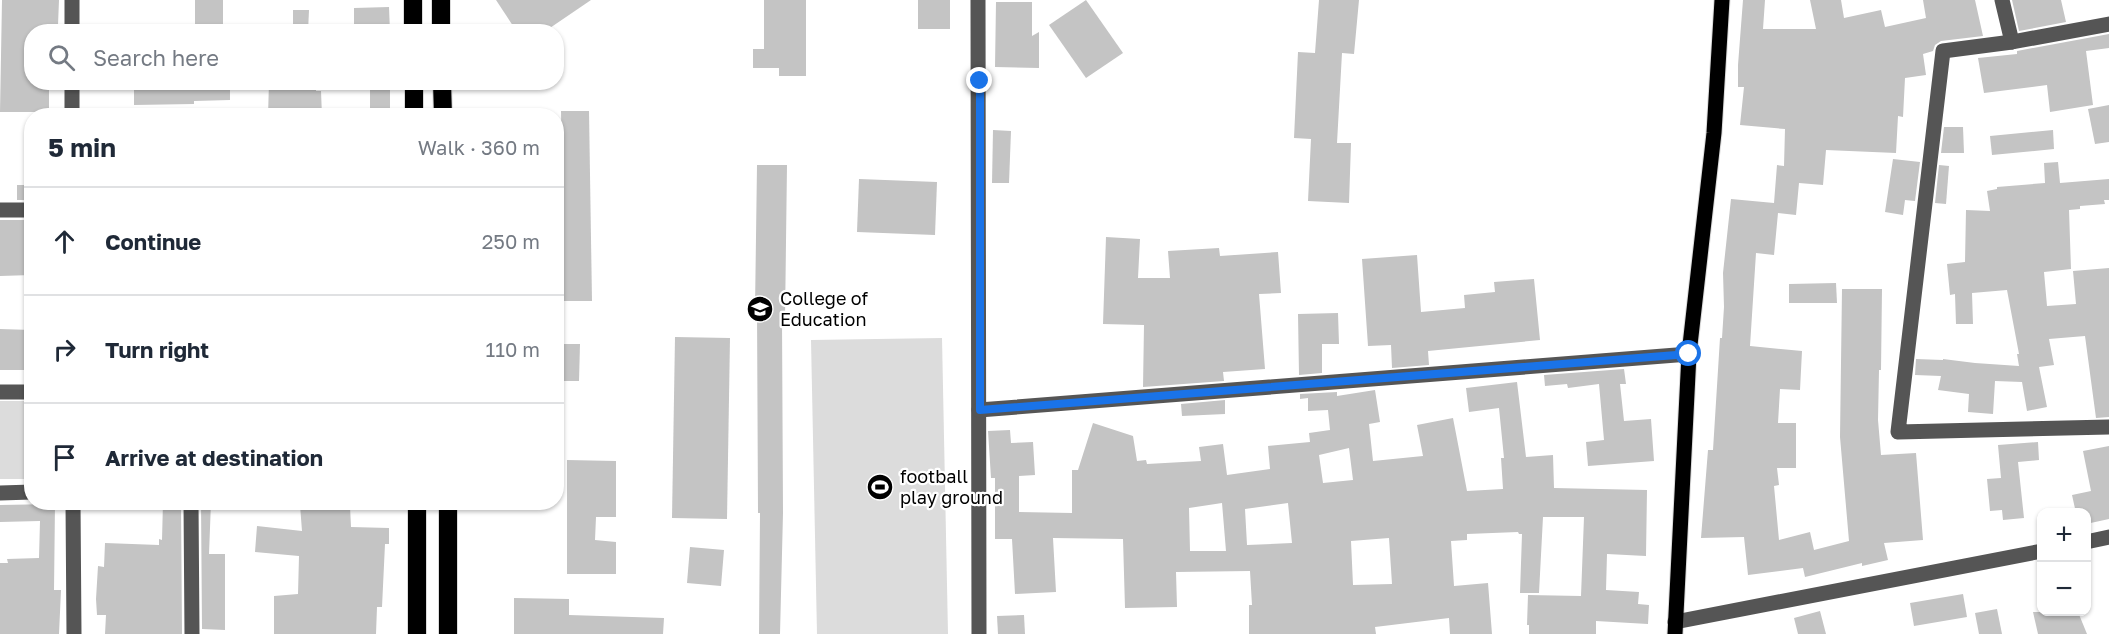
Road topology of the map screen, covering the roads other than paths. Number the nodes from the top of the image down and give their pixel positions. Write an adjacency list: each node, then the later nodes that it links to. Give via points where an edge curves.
1 (72, 0): 7 (street)
2 (413, 0): 8 (highway)
3 (441, 0): 9 (highway)
4 (978, 0): 23 (street)
5 (1722, 0): 20 (main road, via 1714,133)
6 (2002, 0): 11 (street)
7 (72, 24)
8 (413, 24)
9 (441, 24)
10 (2109, 24): 11 (street)
11 (2012, 42): 24 (street, via 1943,51 1898,432)
12 (72, 90): 15 (street)
13 (414, 90): 16 (highway)
14 (442, 90): 17 (highway)
15 (72, 108)
16 (414, 108)
17 (442, 108)
18 (0, 210): 19 (street)
19 (24, 210)
20 (1689, 354): 23 (street); 34 (main road)
21 (0, 392): 22 (street)
22 (24, 392)
23 (980, 410): 39 (street)
24 (2109, 427)
25 (24, 492): 26 (street)
26 (0, 493)
27 (73, 510): 35 (street)
28 (191, 510): 36 (street)
29 (417, 510): 37 (highway)
30 (448, 510): 38 (highway)
31 (2109, 537): 32 (street)
32 (2091, 541)
33 (2037, 552): 34 (street)
34 (1675, 628)
35 (74, 634)
36 (192, 634)
37 (417, 634)
38 (448, 634)
39 (979, 634)

